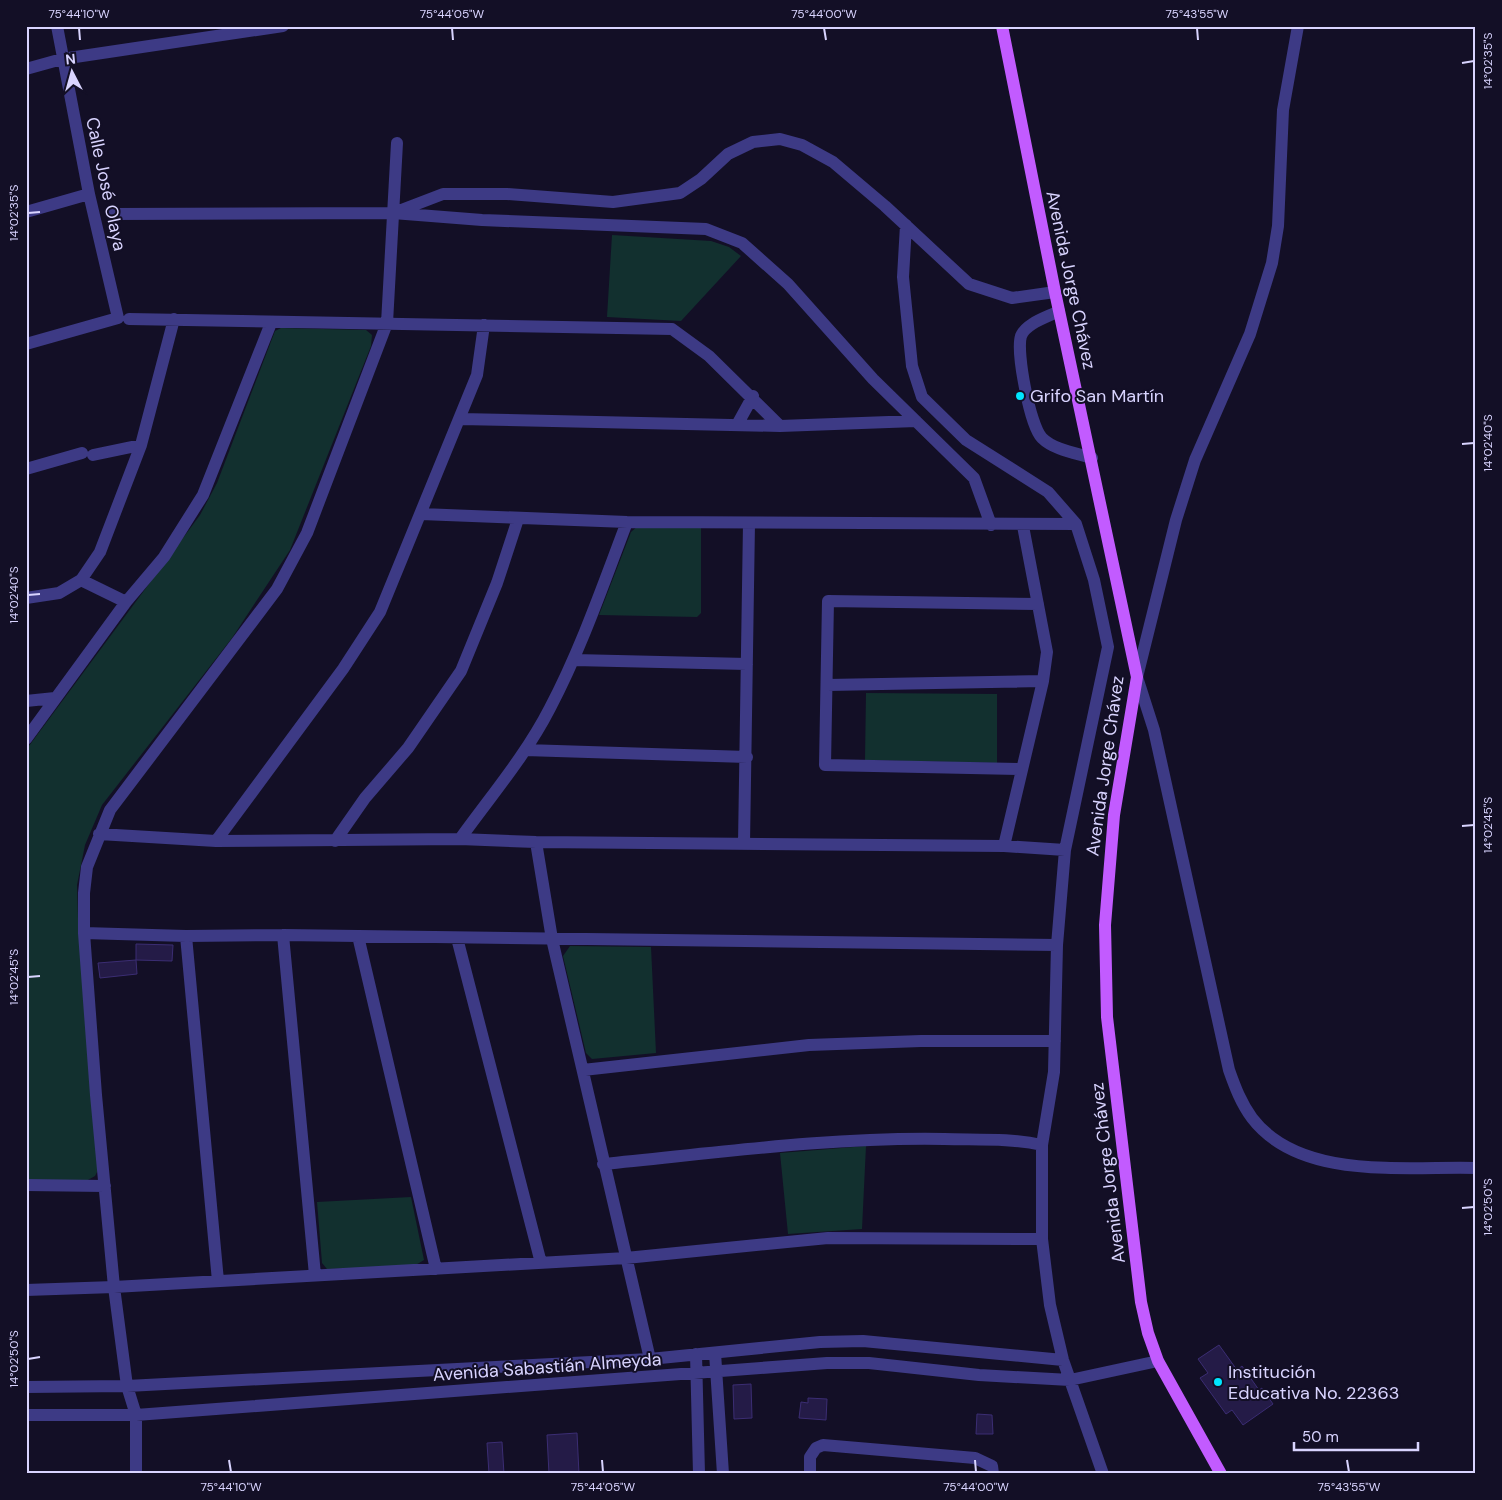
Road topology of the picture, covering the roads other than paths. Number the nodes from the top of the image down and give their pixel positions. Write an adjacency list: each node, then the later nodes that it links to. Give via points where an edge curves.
1 (57, 26): 5 (street, Calle José Olaya)
2 (283, 26): 5 (street)
3 (1002, 26): 13 (main road, Avenida Jorge Chávez)
4 (1298, 26): 42 (street, via 1283,110 1278,219 1272,262 1250,334 1195,460 1168,548)
5 (62, 59): 6 (street); 8 (street, Calle José Olaya)
6 (26, 69)
7 (397, 143): 10 (street)
8 (89, 194): 9 (street); 15 (street, Calle José Olaya)
9 (26, 212)
10 (393, 213): 11 (street); 12 (street, via 443,194 507,194 613,202 680,193 728,154 753,142 780,139 802,145 833,162); 18 (street); 23 (street, via 706,229 742,244 788,284 873,379)
11 (112, 214)
12 (906, 225): 13 (street, via 969,284 1012,298); 33 (street, via 903,277 912,366 922,397 966,440 1048,492)
13 (1055, 292): 14 (main road, Avenida Jorge Chávez)
14 (1059, 311): 27 (main road, Avenida Jorge Chávez); 27 (street, via 1027,328 1022,336 1020,351 1033,422 1041,437 1055,446)
15 (124, 319): 16 (street); 20 (street)
16 (174, 319): 17 (street); 26 (street)
17 (271, 323): 18 (street); 38 (street, via 203,495 164,557)
18 (387, 323): 19 (street); 51 (street, via 307,533 277,589 110,810)
19 (484, 325): 21 (street, via 672,330 709,356); 22 (street, via 477,375)
20 (26, 344)
21 (752, 396): 24 (street); 25 (street)
22 (460, 418): 24 (street); 29 (street)
23 (916, 421): 25 (street); 34 (street, via 974,478)
24 (736, 425): 25 (street)
25 (780, 426)
26 (141, 445): 28 (street); 36 (street, via 100,552)
27 (1092, 458): 42 (main road, Avenida Jorge Chávez)
28 (26, 469)
29 (421, 514): 30 (street); 53 (street, via 380,612 343,669)
30 (518, 519): 31 (street); 54 (street, via 497,583 461,671 408,748 365,798)
31 (627, 522): 32 (street); 40 (street)
32 (749, 522): 34 (street); 41 (street)
33 (1076, 524): 35 (street); 58 (street, via 1094,580 1108,647)
34 (991, 525): 35 (street)
35 (1023, 526): 39 (street)
36 (81, 580): 37 (street, via 59,593); 38 (street)
37 (26, 598)
38 (126, 602): 45 (street)
39 (1038, 604): 43 (street, via 1048,652); 44 (street, via 828,601)
40 (574, 660): 41 (street); 48 (street)
41 (746, 664): 49 (street)
42 (1137, 677): 70 (street, via 1154,730 1229,1070 1243,1104 1254,1119 1282,1144 1324,1162); 85 (main road, Avenida Jorge Chávez, via 1114,815 1105,952 1107,1017 1141,1302)
43 (1043, 681): 44 (street); 50 (street)
44 (827, 685): 50 (street, via 825,765)
45 (55, 698): 46 (street); 47 (street)
46 (26, 701)
47 (26, 739)
48 (525, 750): 49 (street); 52 (street)
49 (747, 757): 56 (street)
50 (1022, 769): 57 (street)
51 (99, 834): 53 (street); 59 (street, via 87,867)
52 (460, 839): 54 (street); 55 (street)
53 (216, 841): 54 (street)
54 (335, 841)
55 (536, 842): 56 (street); 64 (street)
56 (744, 844): 57 (street)
57 (1004, 846): 58 (street)
58 (1064, 850): 65 (street)
59 (84, 933): 61 (street); 72 (street)
60 (284, 935): 61 (street); 62 (street); 77 (street)
61 (186, 936): 78 (street)
62 (358, 936): 63 (street); 76 (street)
63 (457, 938): 64 (street); 75 (street)
64 (552, 939): 65 (street); 67 (street)
65 (1057, 945): 66 (street)
66 (1055, 1041): 67 (street, via 809,1045); 68 (street, via 1054,1072)
67 (583, 1070): 69 (street)
68 (1042, 1145): 69 (street, via 1020,1140 899,1138 778,1146); 73 (street)
69 (603, 1164): 74 (street)
70 (1476, 1168)
71 (26, 1185): 72 (street)
72 (105, 1186): 79 (street)
73 (1042, 1239): 74 (street, via 828,1238); 84 (street, via 1050,1305)
74 (626, 1258): 75 (street); 83 (street)
75 (541, 1263): 76 (street)
76 (436, 1269): 77 (street)
77 (315, 1274): 78 (street)
78 (218, 1281): 79 (street)
79 (114, 1287): 80 (street); 89 (street)
80 (26, 1290)
81 (715, 1353): 82 (street, Avenida Sabastián Almeyda); 84 (street, Avenida Sabastián Almeyda, via 863,1341); 86 (street)
82 (696, 1354): 83 (street, Avenida Sabastián Almeyda); 87 (street)
83 (650, 1359): 89 (street, Avenida Sabastián Almeyda)
84 (1063, 1360): 88 (street)
85 (1158, 1361): 88 (street, Avenida Sabastián Almeyda); 99 (main road, Avenida Jorge Chávez)
86 (716, 1373): 87 (street, Avenida Sabastián Almeyda); 88 (street, Avenida Sabastián Almeyda, via 869,1363 979,1375); 95 (street)
87 (697, 1374): 92 (street, Avenida Sabastián Almeyda); 94 (street)
88 (1070, 1380): 98 (street)
89 (127, 1386): 90 (street, Avenida Sabastián Almeyda); 92 (street)
90 (26, 1387)
91 (26, 1415): 92 (street, Avenida Sabastián Almeyda)
92 (136, 1415): 93 (street)
93 (136, 1474)
94 (699, 1474)
95 (723, 1474)
96 (810, 1474): 97 (street, via 810,1457 816,1448 823,1446 975,1458 992,1466)
97 (993, 1474)
98 (1103, 1474)
99 (1221, 1474)

